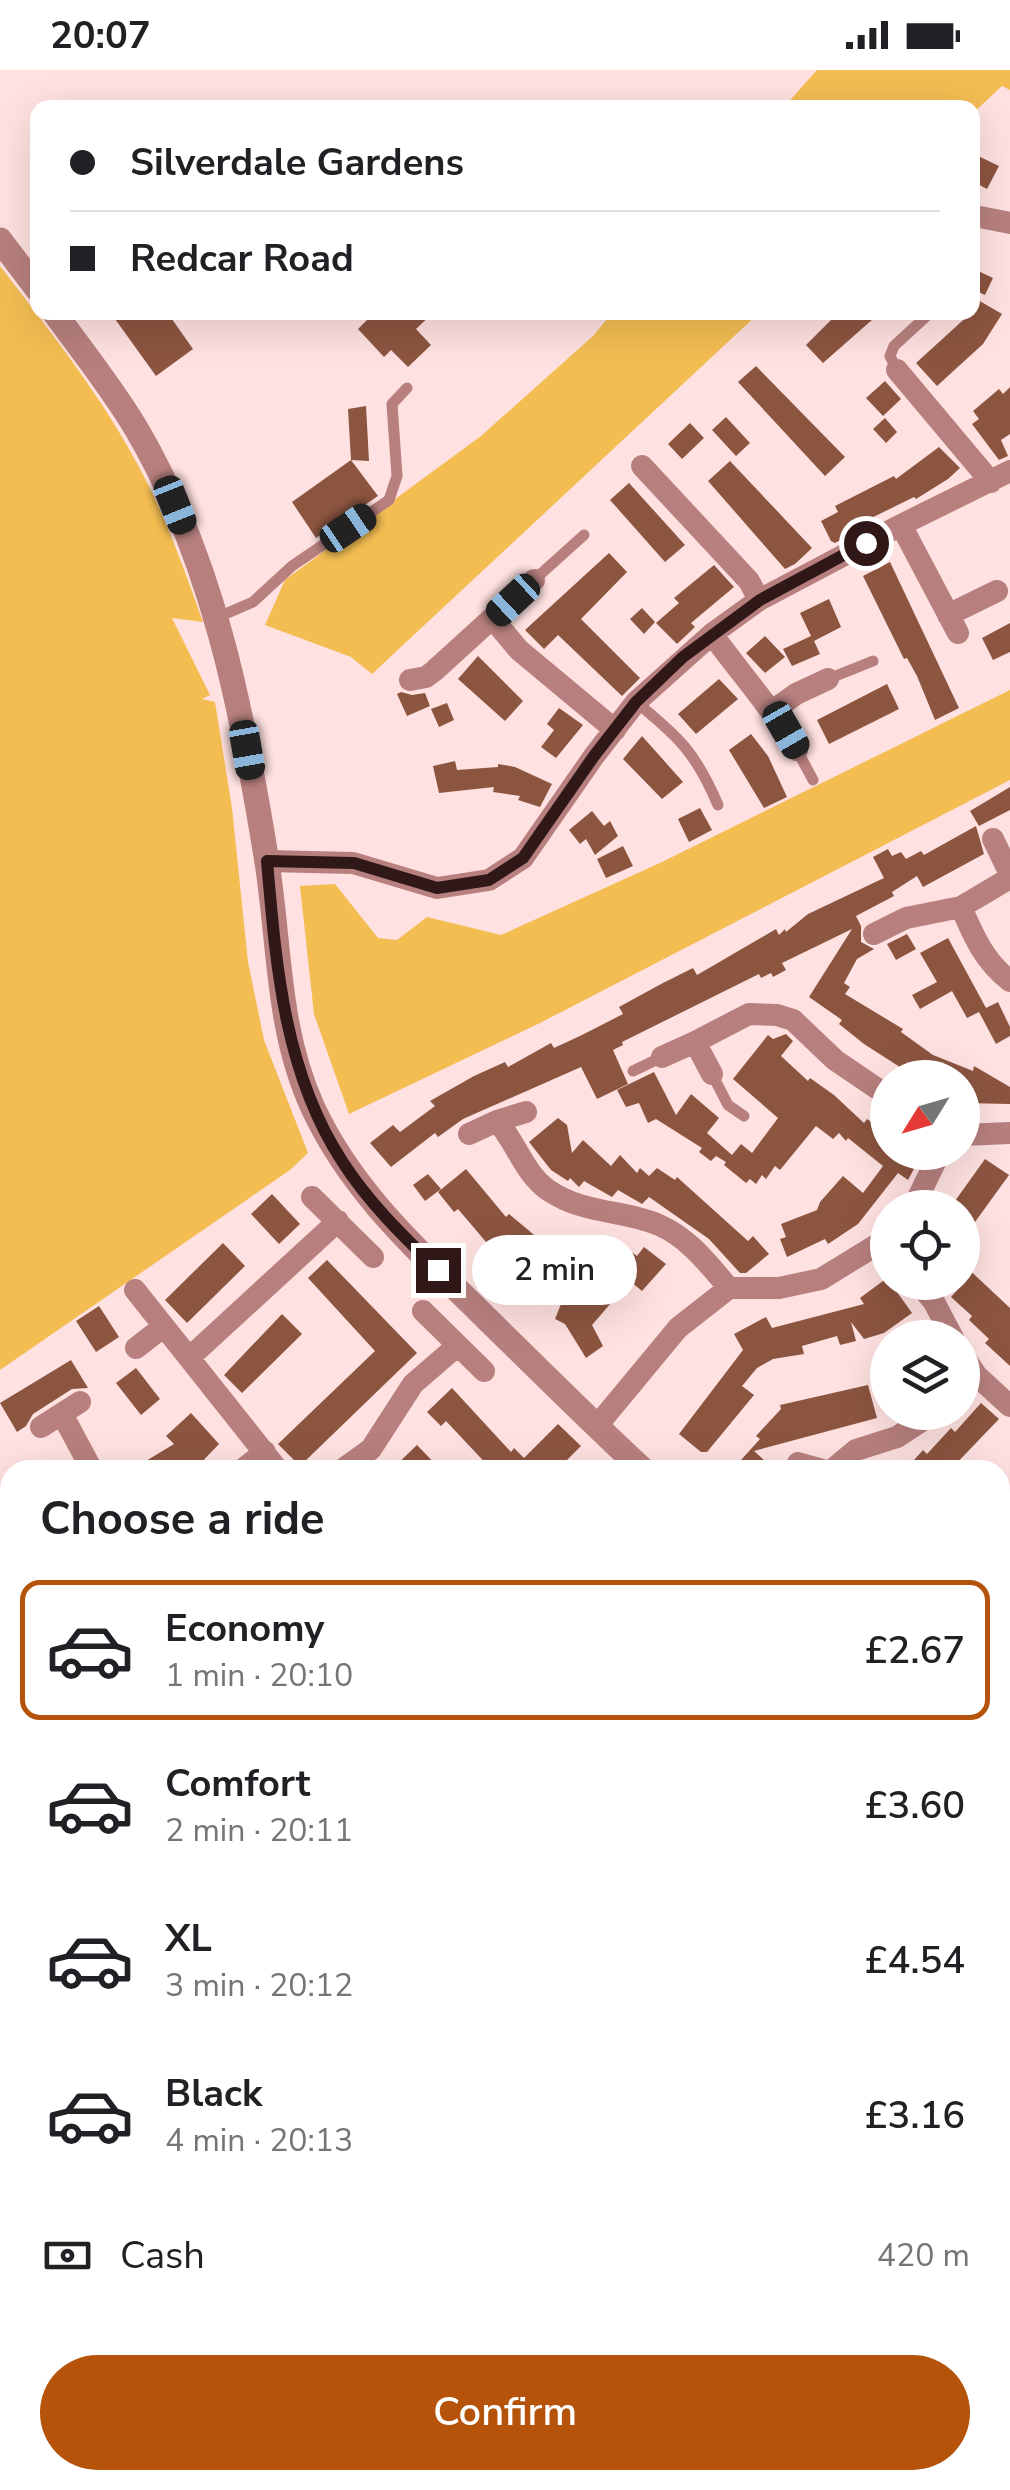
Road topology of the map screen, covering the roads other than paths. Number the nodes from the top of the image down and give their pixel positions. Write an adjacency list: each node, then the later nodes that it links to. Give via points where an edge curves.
1 (980, 217): 2 (street)
2 (1010, 222)
3 (0, 240): 4 (street)
4 (30, 279)
5 (60, 320): 16 (street, via 136,430 175,505)
6 (922, 320): 7 (lane, via 894,346 890,356)
7 (897, 370): 10 (street)
8 (407, 388): 16 (lane, via 392,404 398,476 389,500 252,602)
9 (642, 466): 15 (street)
10 (1001, 476): 11 (street)
11 (900, 525): 14 (street, via 953,624); 15 (street)
12 (584, 535): 13 (lane)
13 (534, 580): 17 (street)
14 (1004, 588)
15 (760, 600): 18 (street)
16 (216, 618): 29 (street)
17 (492, 619): 21 (street, via 426,677); 24 (street)
18 (712, 634): 22 (street); 23 (street)
19 (874, 661): 20 (lane)
20 (828, 679): 23 (street)
21 (410, 680)
22 (636, 702): 24 (street); 27 (lane, via 696,758)
23 (774, 710): 25 (street)
24 (615, 730): 29 (street, via 523,858 489,880 437,888 354,863)
25 (797, 750): 26 (lane)
26 (813, 780)
27 (718, 805)
28 (993, 839): 30 (street)
29 (267, 861): 60 (street, via 290,1039 312,1106 342,1161 385,1217)
30 (1010, 876): 31 (street)
31 (961, 907): 32 (street, via 906,918); 33 (street, via 991,966)
32 (874, 934)
33 (1010, 981)
34 (696, 1042): 35 (street); 37 (street); 38 (street, via 748,1014 777,1014)
35 (662, 1057): 36 (lane)
36 (632, 1071)
37 (712, 1074): 40 (lane, via 728,1105)
38 (870, 1084)
39 (526, 1112): 41 (street)
40 (744, 1116)
41 (497, 1121): 42 (street); 49 (street, via 544,1187 573,1205 658,1224 692,1245)
42 (470, 1134)
43 (1010, 1134): 44 (street)
44 (980, 1135)
45 (312, 1197): 46 (street)
46 (338, 1221): 48 (street); 55 (street)
47 (870, 1252): 49 (street, via 820,1279)
48 (373, 1257)
49 (729, 1288): 60 (street, via 678,1328)
50 (135, 1290): 52 (street)
51 (423, 1311): 53 (street)
52 (163, 1327): 54 (street); 55 (street)
53 (457, 1346): 56 (street); 64 (street, via 413,1384 371,1449)
54 (136, 1348)
55 (189, 1358): 63 (street)
56 (484, 1371)
57 (980, 1388): 58 (street)
58 (1010, 1406)
59 (41, 1426): 62 (street, via 71,1408)
60 (596, 1427): 65 (street)
61 (908, 1430): 66 (street)
62 (89, 1460)
63 (271, 1460)
64 (356, 1460)
65 (632, 1460)
66 (844, 1460)

